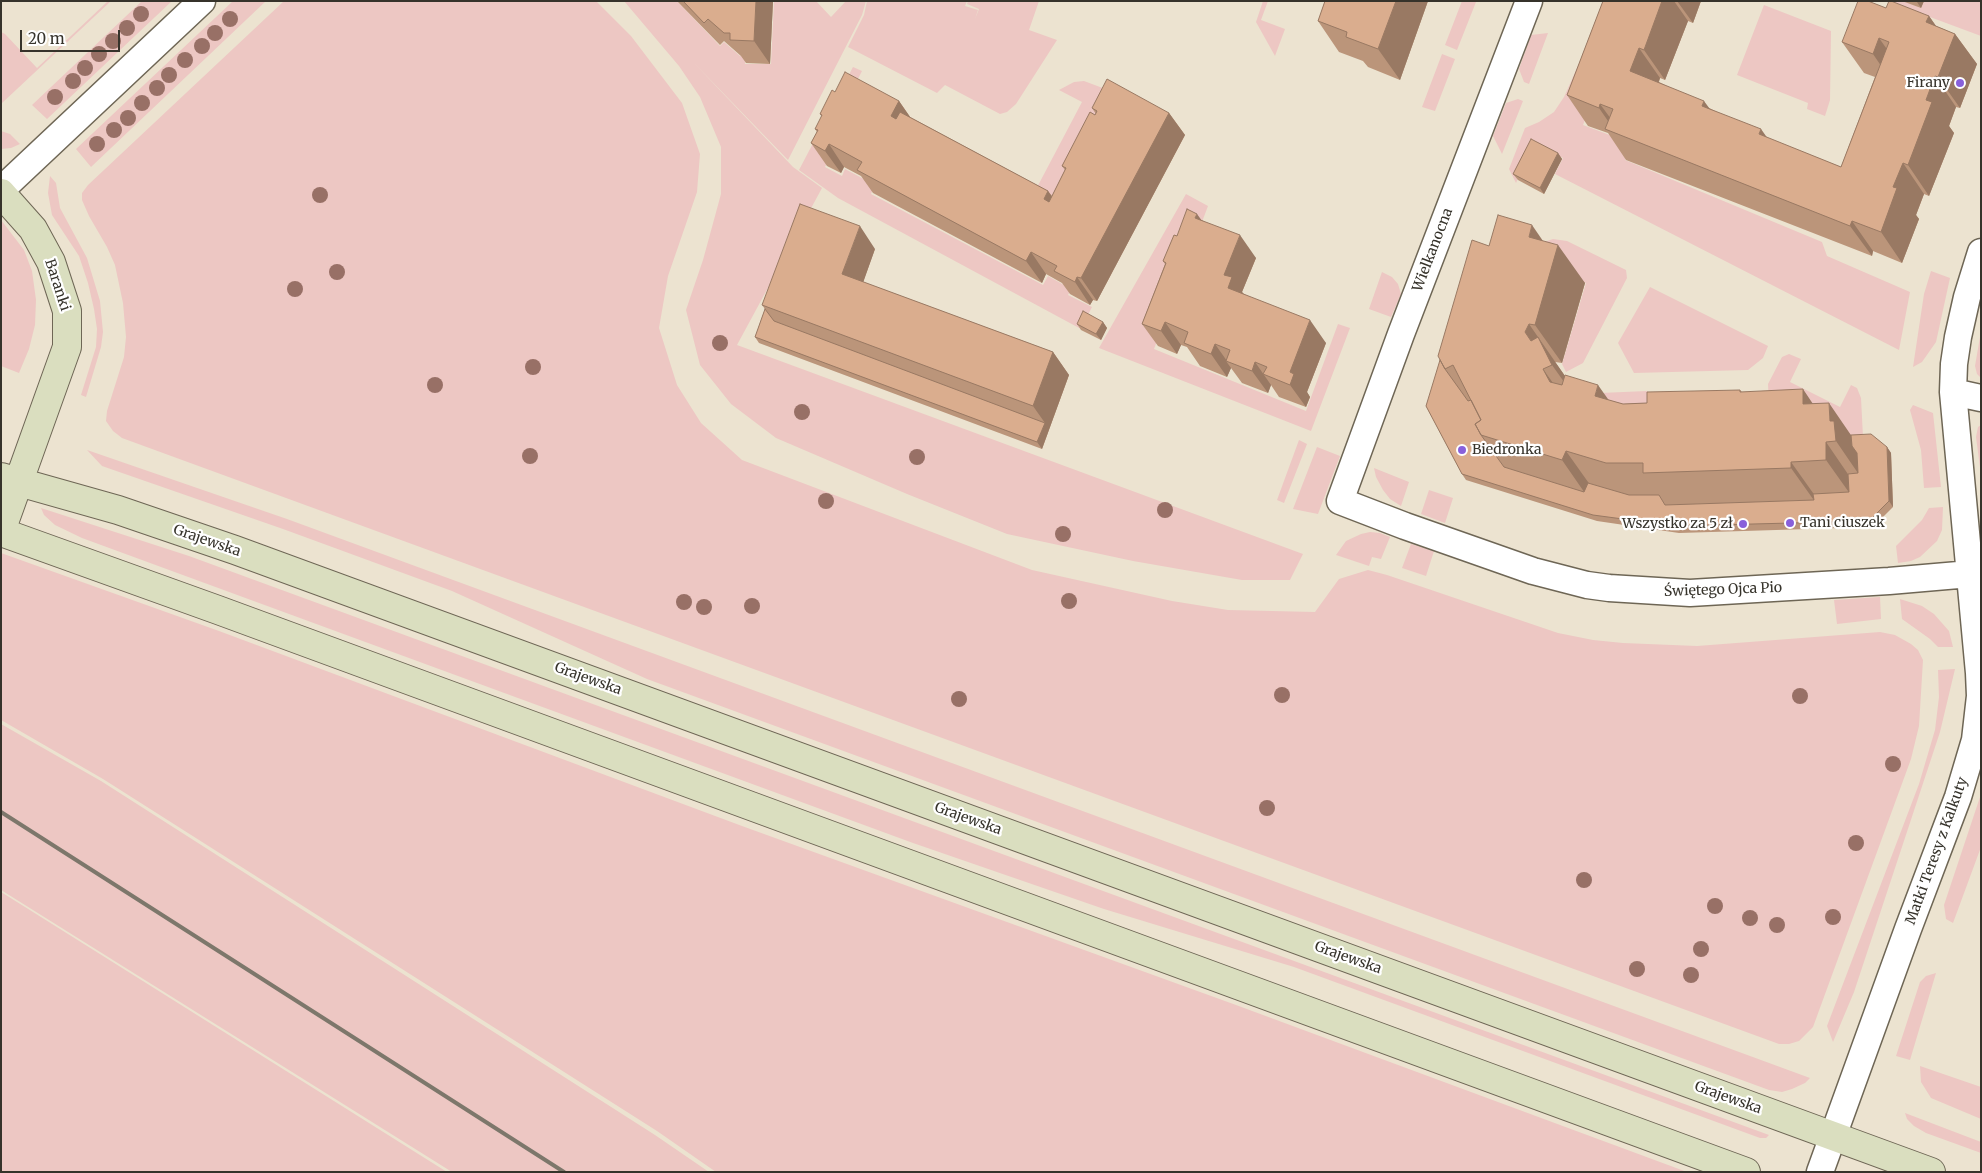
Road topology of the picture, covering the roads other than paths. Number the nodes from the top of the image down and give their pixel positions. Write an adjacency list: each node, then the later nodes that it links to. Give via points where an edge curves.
1 (202, 1): 3 (street)
2 (1529, 1): 8 (street, Wielkanocna, via 1397,343)
3 (1, 192): 7 (main road, Baranki, via 44,246 67,311 67,347 41,418)
4 (1981, 252): 5 (street, Matki Teresy z Kalkuty, via 1958,337)
5 (1952, 392): 6 (street); 10 (street, Matki Teresy z Kalkuty)
6 (1981, 398)
7 (10, 479): 9 (main road, Baranki); 11 (main road, Grajewska, via 118,510 235,550)
8 (1340, 501): 10 (street, Świętego Ojca Pio, via 1533,571 1609,588 1690,594)
9 (1, 532): 12 (main road)
10 (1970, 574): 11 (street, Matki Teresy z Kalkuty, via 1980,696 1975,740 1958,796)
11 (1833, 1136): 13 (street, Matki Teresy z Kalkuty); 14 (main road, Grajewska)
12 (1746, 1172)
13 (1820, 1172)
14 (1931, 1172)

